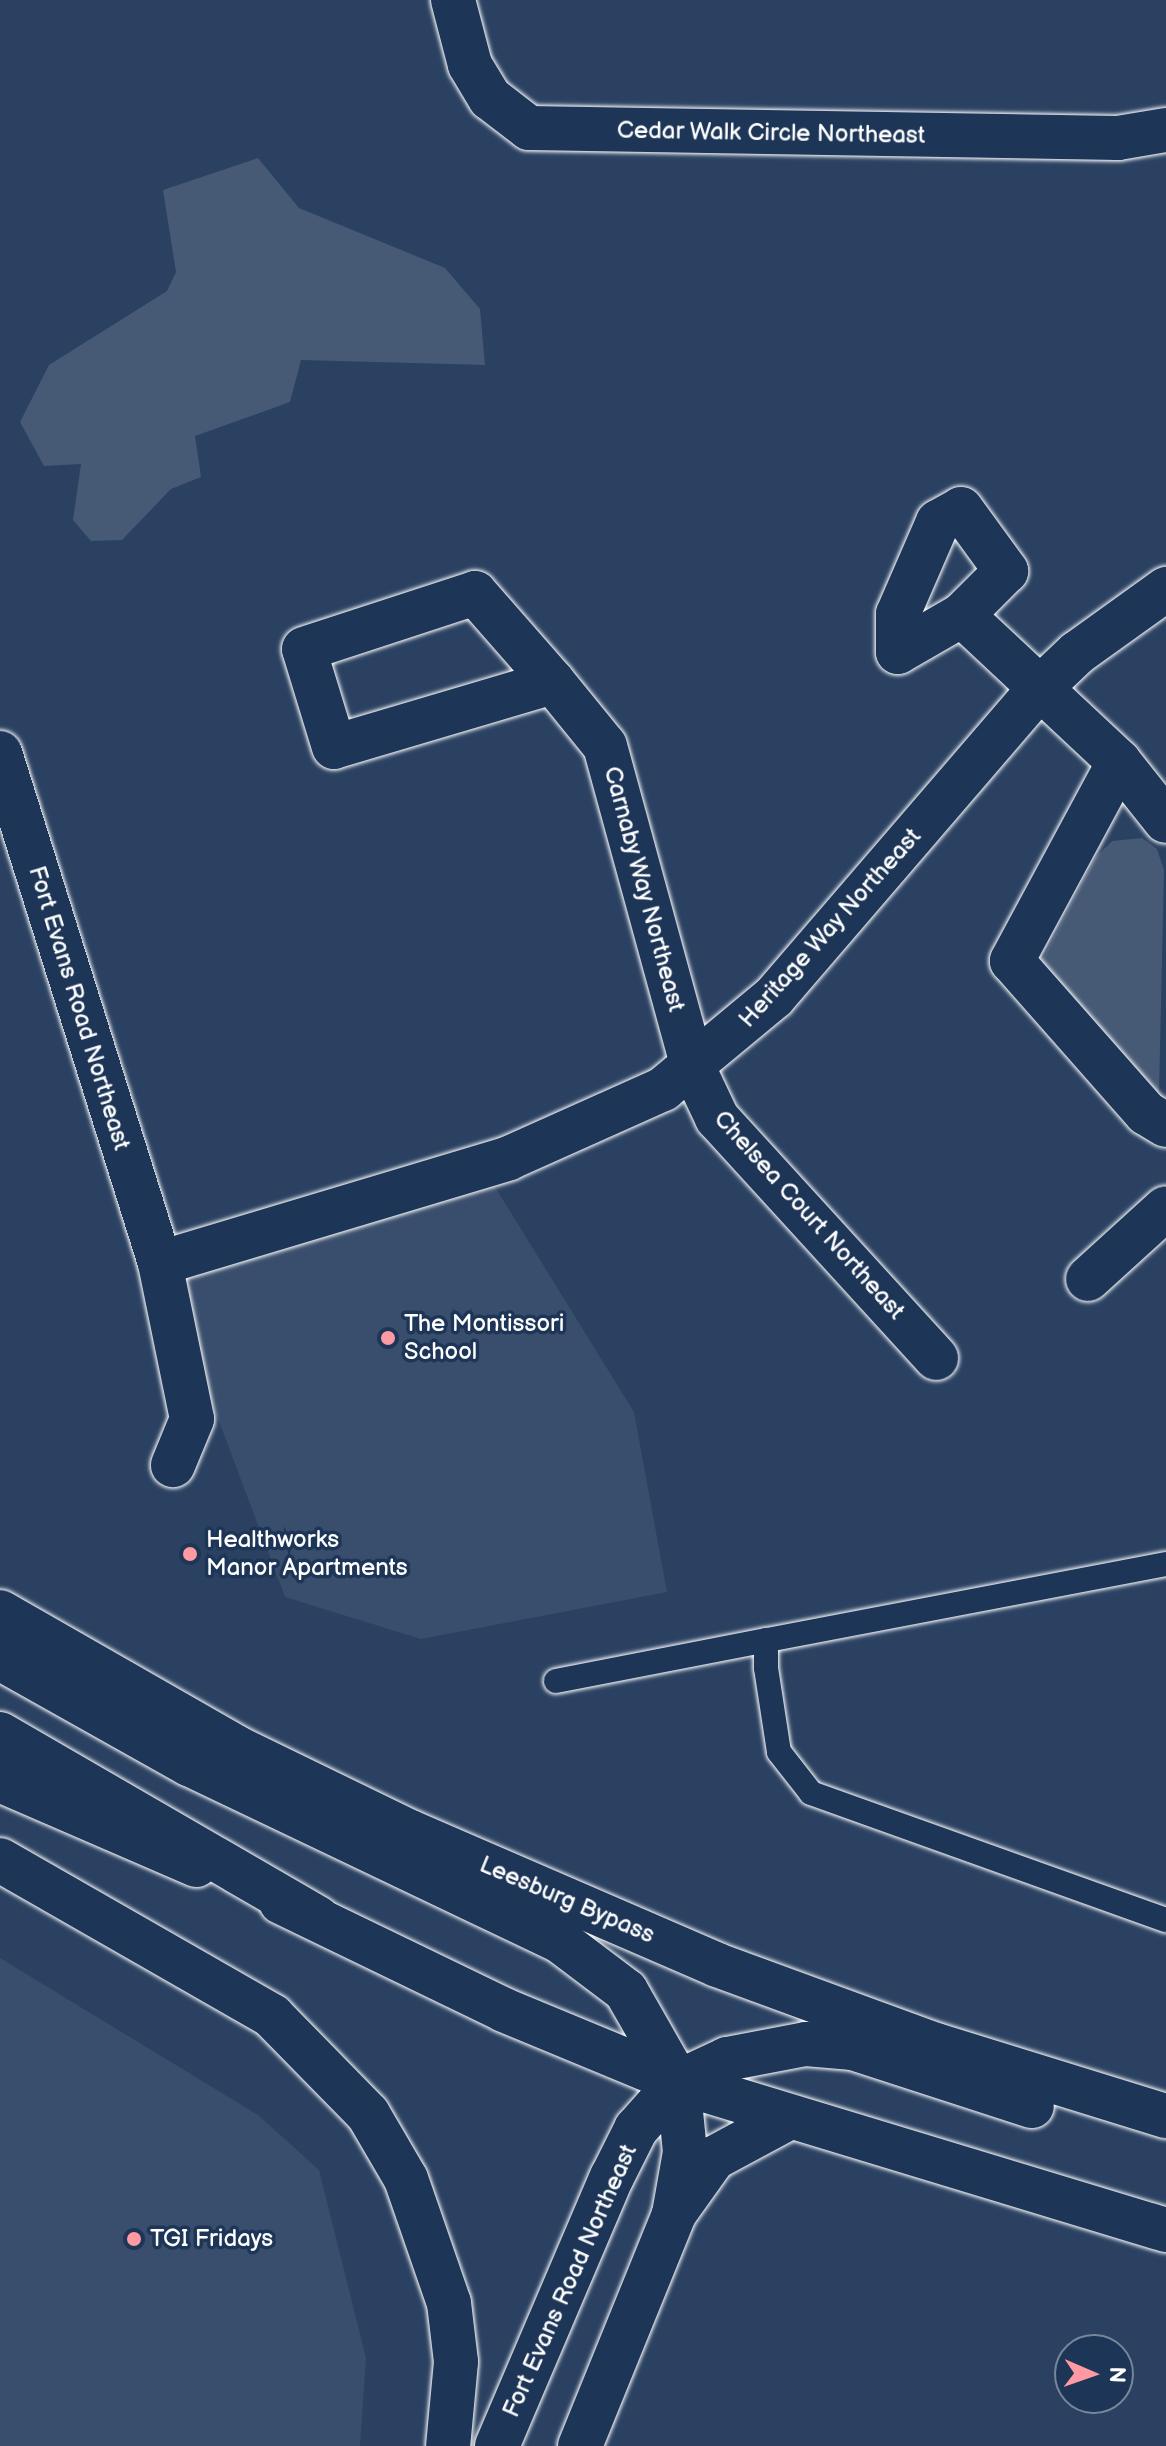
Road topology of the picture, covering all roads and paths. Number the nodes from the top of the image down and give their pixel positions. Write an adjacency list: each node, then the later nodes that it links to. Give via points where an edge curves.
1 (453, 0): 2 (main road, Cedar Walk Circle Northeast, via 483,87 529,128 1118,138)
2 (1166, 130)
3 (1166, 589): 6 (main road, Heritage Way Northeast, via 1077,653)
4 (962, 615): 6 (main road)
5 (553, 682): 5 (main road, Carnaby Way Northeast, via 334,747 304,649 475,593); 10 (main road, Carnaby Way Northeast, via 605,746)
6 (1038, 690): 8 (main road); 10 (main road, Heritage Way Northeast, via 774,997)
7 (0, 753): 13 (main road, Fort Evans Road Northeast)
8 (1119, 762): 9 (main road); 11 (main road, via 1012,961 1146,1113)
9 (1166, 821)
10 (692, 1065): 13 (main road, Heritage Way Northeast, via 615,1115 509,1158); 15 (main road, Chelsea Court Northeast, via 717,1118)
11 (1166, 1125)
12 (1166, 1208): 14 (main road)
13 (160, 1263): 16 (main road, Fort Evans Road Northeast, via 192,1419)
14 (1088, 1279)
15 (936, 1358)
16 (173, 1465)
17 (1166, 1564): 19 (lane)
18 (0, 1612): 28 (main road, Leesburg Bypass, via 237,1748 424,1838 717,1965 936,2045)
19 (766, 1640): 21 (lane); 26 (lane, via 779,1752 811,1793)
20 (0, 1658): 27 (main road, via 379,1860 560,1941 626,1991)
21 (556, 1681)
22 (0, 1734): 25 (main road)
23 (0, 1780): 25 (main road)
24 (0, 1860): 33 (main road, via 272,2016 368,2114 406,2179 449,2303 456,2362)
25 (317, 1918): 27 (main road, via 504,2010)
26 (1166, 1920)
27 (678, 2082): 29 (main road); 30 (main road, via 774,2048 853,2048 947,2082); 31 (main road, via 685,2152); 34 (main road, Fort Evans Road Northeast, via 636,2129 612,2177)
28 (1166, 2116)
29 (788, 2118): 31 (main road, via 714,2158); 32 (main road)
30 (1166, 2138)
31 (674, 2214): 35 (main road)
32 (1166, 2230)
33 (448, 2446)
34 (497, 2446)
35 (580, 2446)

